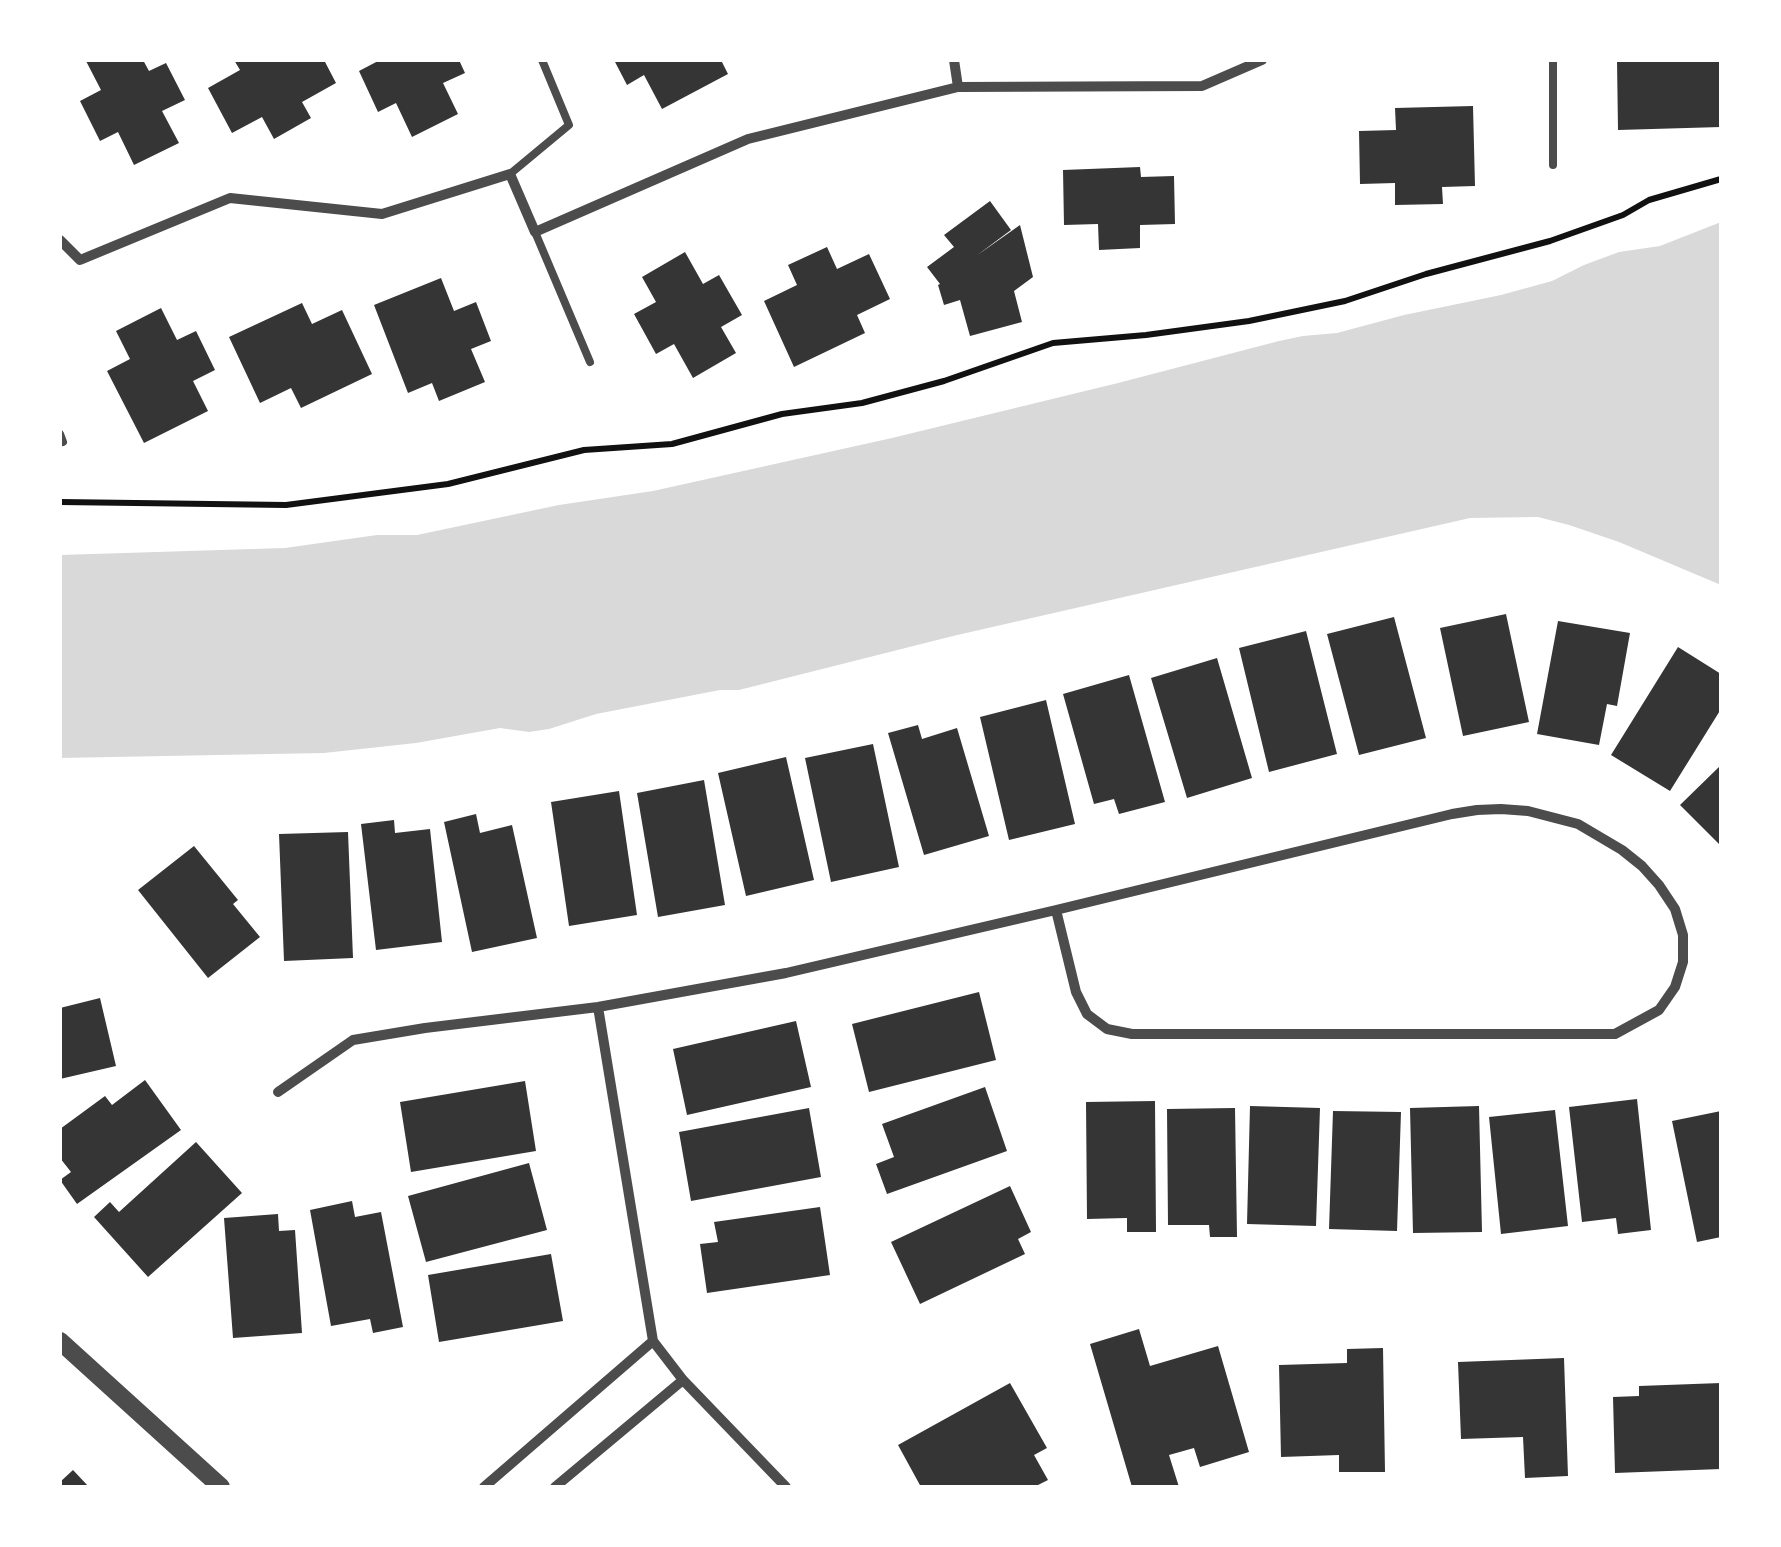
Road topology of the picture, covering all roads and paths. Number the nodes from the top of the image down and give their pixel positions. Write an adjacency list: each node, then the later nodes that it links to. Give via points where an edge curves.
1 (542, 60): 7 (lane, via 570,125)
2 (954, 60): 5 (street)
3 (1262, 60): 5 (street, via 1202,86)
4 (1554, 60): 6 (lane)
5 (958, 87): 9 (street, via 748,139)
6 (1553, 165)
7 (510, 174): 9 (street); 10 (street, via 382,214 230,198 80,260)
8 (1721, 179): 12 (path, via 1649,200 1550,242 1344,300 1249,322 1053,343 862,403 782,414 672,444 584,450 448,484 286,505)
9 (535, 232): 11 (lane)
10 (60, 240)
11 (590, 362)
12 (60, 502)
13 (1056, 910): 13 (street, via 1452,814 1528,810 1578,824 1642,866 1675,909 1683,962 1659,1010 1615,1034 1132,1034 1107,1029 1087,1014); 14 (street, via 786,973)
14 (598, 1007): 15 (street, via 353,1040); 16 (street)
15 (278, 1092)
16 (653, 1341): 18 (street); 19 (street)
17 (64, 1353): 20 (street)
18 (684, 1380): 21 (street); 22 (street)
19 (489, 1485)
20 (221, 1487)
21 (554, 1487)
22 (786, 1487)

